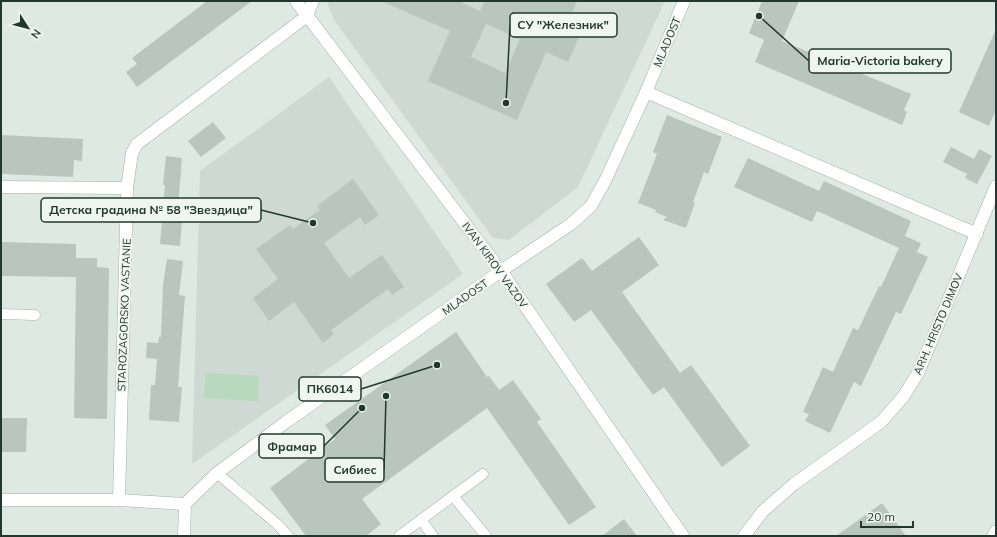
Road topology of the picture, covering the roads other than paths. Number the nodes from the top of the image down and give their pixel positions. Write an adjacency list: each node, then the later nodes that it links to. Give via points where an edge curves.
1 (296, 1): 4 (street, IVAN KIROV VAZOV)
2 (313, 1): 4 (street)
3 (684, 1): 5 (street, MLADOST)
4 (307, 16): 8 (street, STAROZAGORSKO VASTANIE, via 137,144 132,153); 10 (street, IVAN KIROV VAZOV)
5 (646, 92): 9 (street); 10 (street, MLADOST, via 591,206 571,224)
6 (996, 186): 9 (street, ARH. HRISTO DIMOV)
7 (1, 187): 8 (street)
8 (127, 188): 17 (street, STAROZAGORSKO VASTANIE)
9 (977, 234): 27 (street, ARH. HRISTO DIMOV, via 918,373 903,397 881,422 794,484 763,511)
10 (501, 271): 13 (street, MLADOST); 26 (street, IVAN KIROV VAZOV)
11 (1, 314): 12 (lane)
12 (35, 315)
13 (217, 473): 18 (street, MLADOST); 22 (lane)
14 (483, 474): 15 (lane)
15 (453, 496): 19 (lane); 25 (lane)
16 (1, 500): 17 (street)
17 (118, 500): 18 (street)
18 (186, 504): 21 (street)
19 (421, 520): 23 (lane); 24 (lane)
20 (996, 531): 28 (street)
21 (184, 536)
22 (288, 536)
23 (399, 536)
24 (433, 536)
25 (486, 536)
26 (683, 536)
27 (744, 536)
28 (993, 536)

